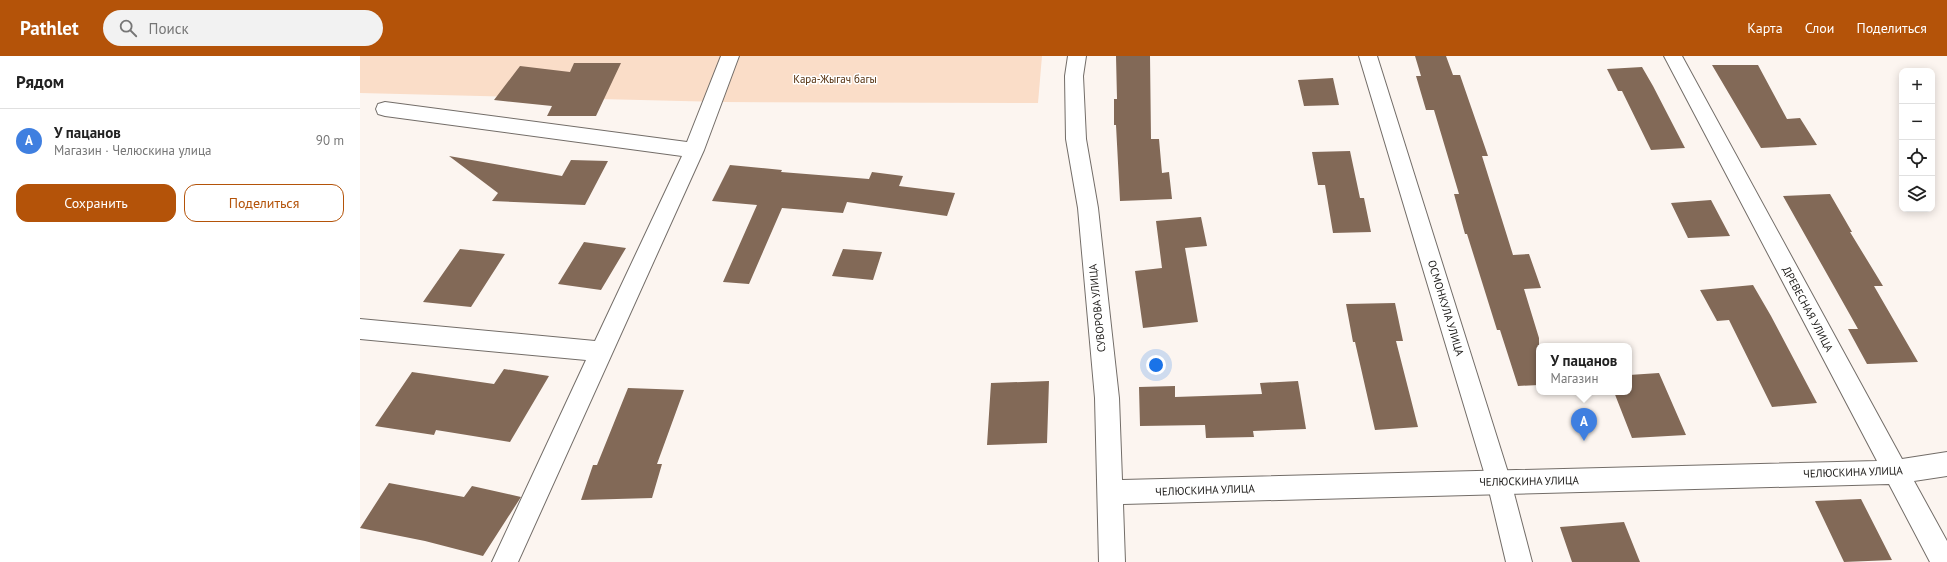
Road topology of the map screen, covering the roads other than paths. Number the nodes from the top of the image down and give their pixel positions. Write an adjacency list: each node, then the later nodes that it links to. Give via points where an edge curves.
1 (730, 56): 6 (street)
2 (1077, 56): 12 (street, СУВОРОВА УЛИЦА, via 1074,76 1076,139 1088,208 1107,398)
3 (1368, 56): 11 (street, ОСМОНКУЛА УЛИЦА)
4 (1673, 56): 10 (street, ДРЕВЕСНАЯ УЛИЦА)
5 (385, 109): 6 (street)
6 (694, 150): 8 (street)
7 (360, 329): 8 (street)
8 (601, 352): 13 (street)
9 (1947, 464): 10 (street, ЧЕЛЮСКИНА УЛИЦА)
10 (1896, 472): 11 (street, ЧЕЛЮСКИНА УЛИЦА); 16 (street, ДРЕВЕСНАЯ УЛИЦА)
11 (1500, 482): 12 (street, ЧЕЛЮСКИНА УЛИЦА); 15 (street, ОСМОНКУЛА УЛИЦА)
12 (1110, 492): 14 (street, СУВОРОВА УЛИЦА)
13 (505, 562)
14 (1112, 562)
15 (1519, 562)
16 (1944, 562)

